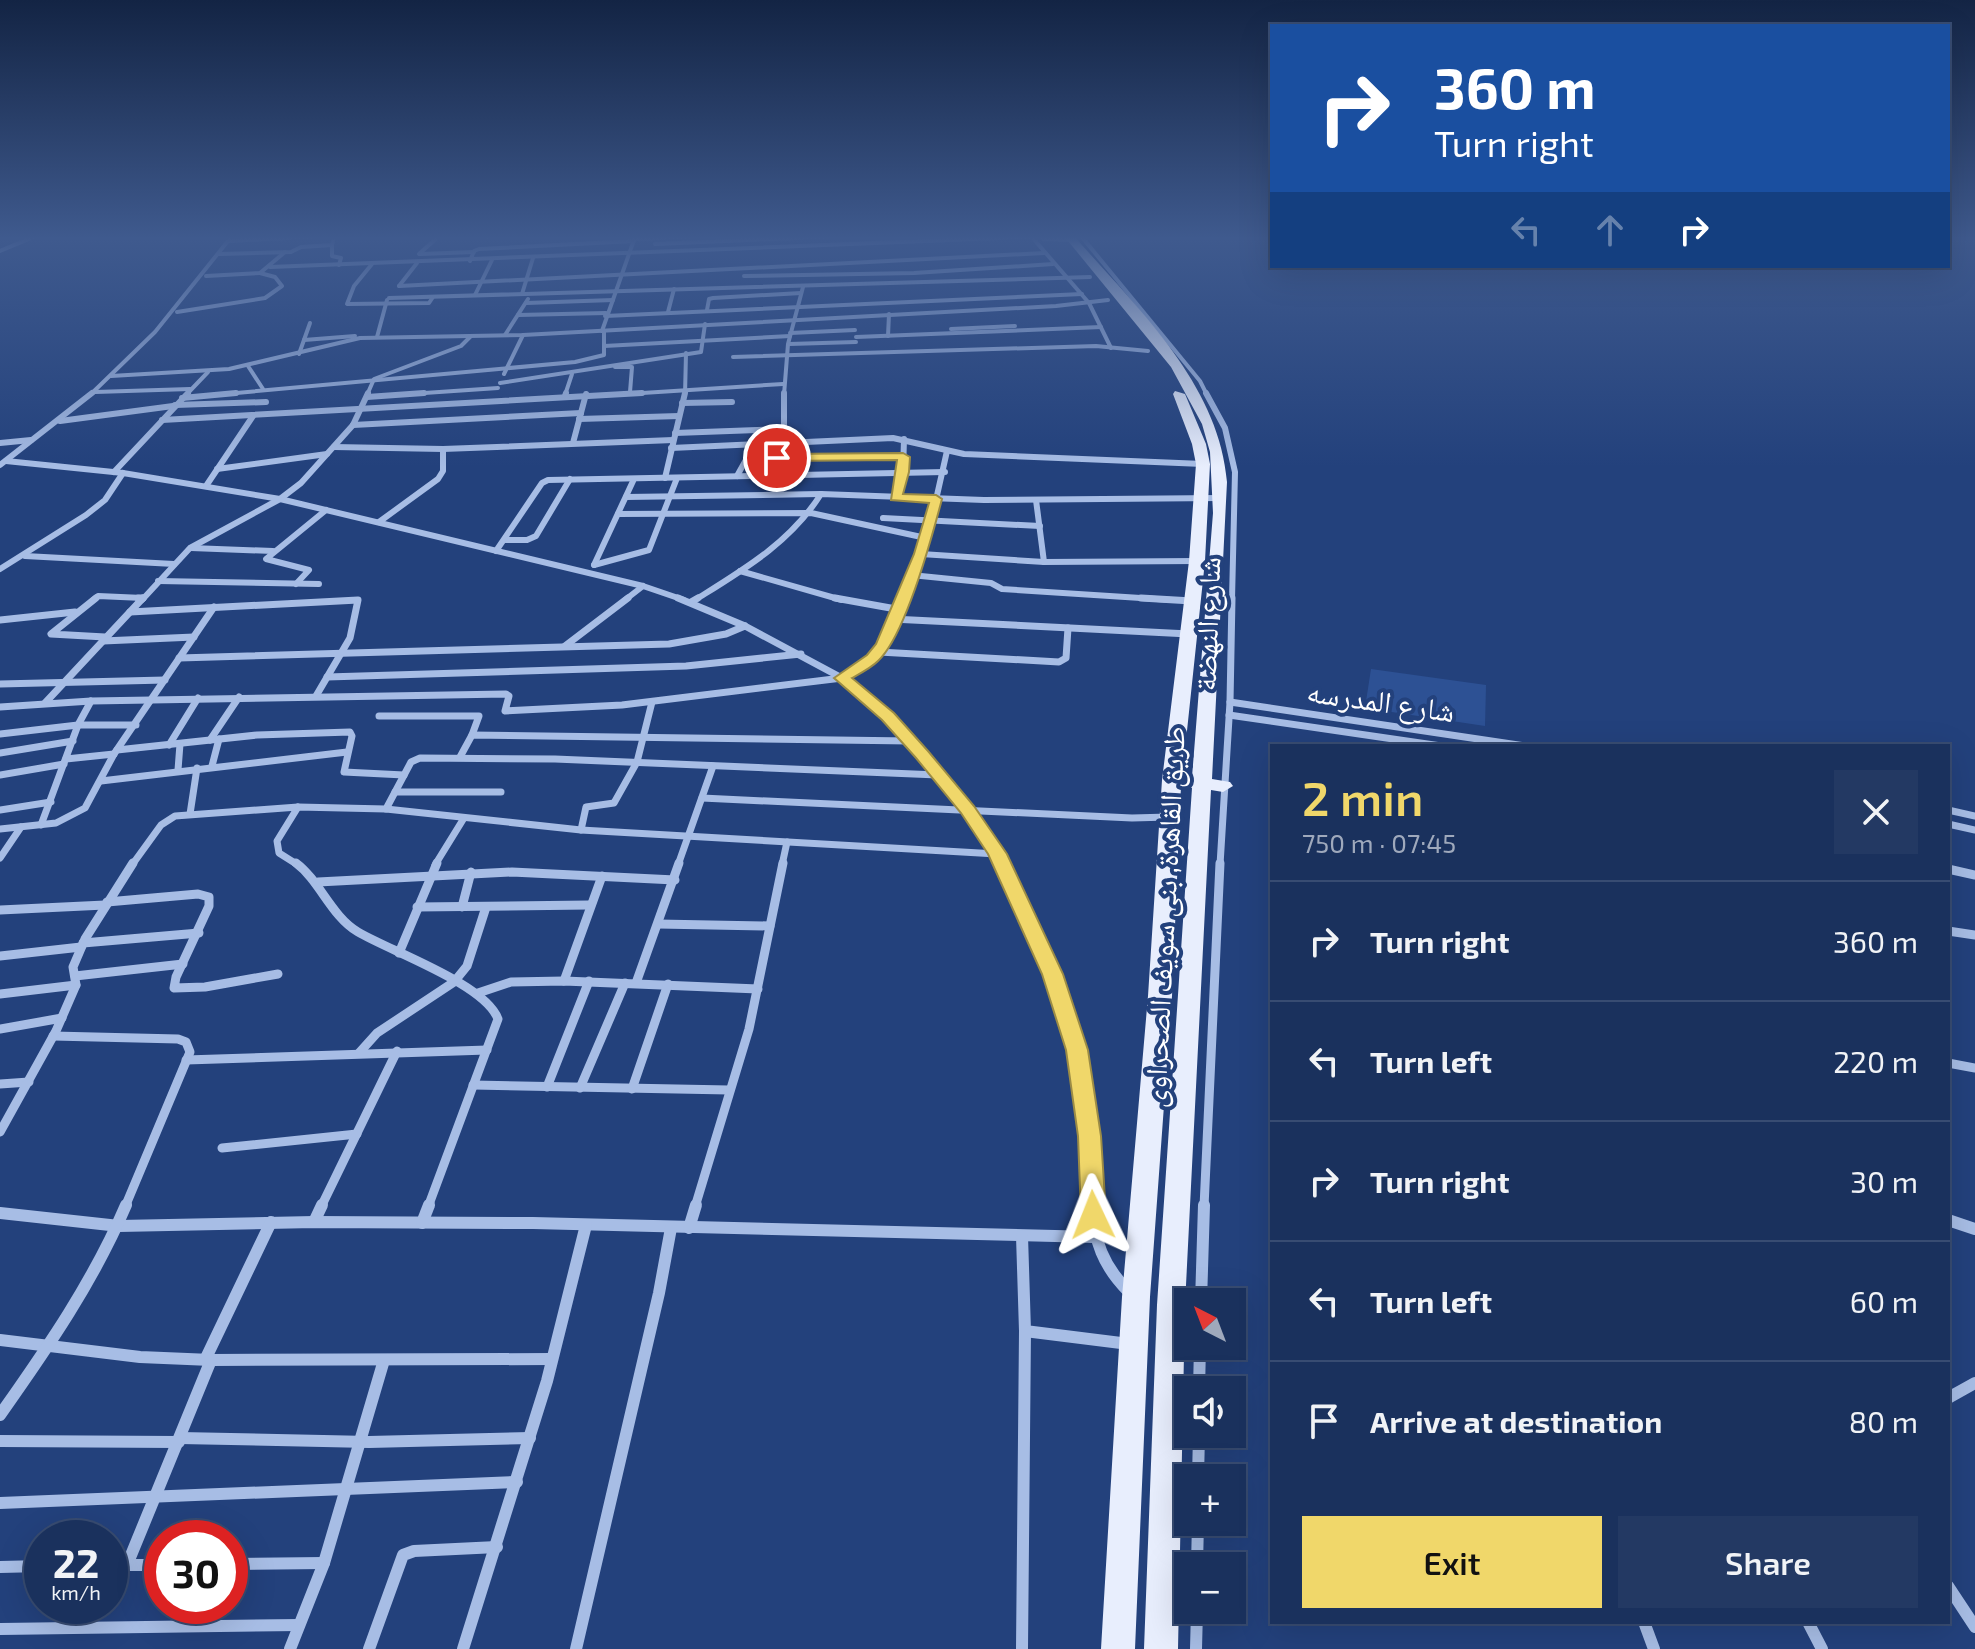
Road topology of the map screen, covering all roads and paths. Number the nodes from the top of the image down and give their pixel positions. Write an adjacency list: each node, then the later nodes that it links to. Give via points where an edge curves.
1 (175, 313): 51 (street)
2 (384, 313): 27 (street)
3 (648, 313): 14 (street)
4 (705, 313): 18 (street)
5 (794, 313): 16 (street)
6 (909, 313): 12 (street)
7 (946, 313): 23 (street)
8 (1012, 313): 21 (street)
9 (1100, 313): 20 (street)
10 (1111, 313): 38 (main road, طريق القاهرة, بنى سويف الصحراوى)
11 (1126, 313): 102 (main road, طريق القاهرة, بنى سويف الصحراوى, via 1185,381 1213,437)
12 (889, 314): 15 (street); 30 (street)
13 (518, 315): 14 (street); 24 (street)
14 (605, 315): 22 (street)
15 (857, 315): 16 (street); 29 (street)
16 (793, 318): 18 (street); 26 (street)
17 (310, 323): 32 (street)
18 (704, 324): 19 (street); 33 (street)
19 (662, 327): 22 (street); 34 (street)
20 (1101, 327): 21 (street); 37 (street)
21 (1015, 329): 23 (street)
22 (603, 331): 25 (street); 36 (street)
23 (952, 332): 30 (street)
24 (505, 335): 25 (street); 28 (street)
25 (523, 335): 48 (street)
26 (790, 335): 29 (street); 31 (street); 35 (street)
27 (378, 336): 28 (street); 32 (street); 41 (street)
28 (471, 336): 52 (street, via 461,346)
29 (855, 336): 30 (street); 35 (street); 39 (street)
30 (888, 336)
31 (754, 338): 33 (street); 44 (street)
32 (304, 340): 41 (street)
33 (705, 340): 34 (street); 40 (street, via 702,351)
34 (658, 343): 36 (street); 43 (street)
35 (789, 344): 42 (street)
36 (604, 346): 48 (street, via 600,357)
37 (1111, 348): 38 (street); 39 (street)
38 (1148, 351): 89 (main road, طريق القاهرة, بنى سويف الصحراوى, via 1189,414)
39 (855, 352): 42 (street)
40 (686, 353): 43 (street); 57 (street)
41 (299, 354): 46 (street)
42 (787, 354): 44 (street); 53 (street)
43 (660, 355): 47 (street)
44 (751, 356): 45 (street)
45 (733, 357)
46 (248, 366): 49 (street); 56 (street)
47 (597, 368): 50 (street); 59 (street, via 632,366)
48 (506, 370): 52 (street); 54 (street)
49 (208, 372): 51 (street); 55 (street)
50 (572, 374): 54 (street); 61 (street)
51 (111, 376): 58 (street)
52 (374, 379): 56 (street); 62 (street)
53 (783, 384): 57 (street); 76 (street)
54 (499, 386): 62 (street); 64 (street)
55 (191, 389): 58 (street); 63 (street)
56 (263, 389): 63 (street)
57 (686, 389): 59 (street); 67 (street)
58 (94, 392): 74 (street)
59 (630, 392): 60 (street)
60 (586, 394): 61 (street); 71 (street)
61 (565, 396): 64 (street)
62 (367, 397): 69 (street)
63 (182, 398): 68 (street)
64 (495, 401): 69 (street)
65 (266, 402): 68 (street)
66 (732, 402): 67 (street)
67 (682, 403): 72 (street)
68 (174, 406): 73 (street); 74 (street)
69 (362, 411): 70 (street); 75 (street)
70 (253, 416): 73 (street); 90 (street)
71 (580, 416): 72 (street); 75 (street); 82 (street)
72 (679, 416): 79 (street)
73 (162, 420): 93 (street)
74 (60, 421): 78 (street)
75 (353, 425): 83 (street)
76 (784, 429): 79 (street); 80 (street)
77 (904, 439): 80 (street); 85 (street); 87 (street)
78 (34, 440): 81 (street); 88 (street)
79 (673, 440): 80 (street); 82 (street); 96 (street)
80 (784, 442)
81 (0, 443)
82 (573, 443): 84 (street)
83 (334, 447): 84 (street); 86 (street)
84 (443, 449): 115 (street, via 438,479)
85 (947, 451): 89 (street); 92 (street)
86 (328, 454): 90 (street); 107 (street)
87 (903, 457): 91 (street); 94 (street, via 747,458)
88 (3, 463): 93 (street)
89 (1203, 464): 102 (main road, طريق القاهرة, بنى سويف الصحراوى)
90 (217, 469): 100 (street)
91 (903, 472): 92 (street); 95 (street); 106 (street)
92 (945, 472): 108 (street)
93 (119, 473): 100 (street); 124 (street, via 105,500)
94 (737, 476): 95 (street); 97 (street)
95 (753, 476): 103 (street)
96 (665, 478): 97 (street); 99 (street)
97 (677, 478): 104 (street)
98 (570, 479): 99 (street); 119 (street, via 542,483); 119 (street, via 536,536)
99 (634, 479): 105 (street)
100 (206, 486): 107 (street)
101 (821, 494): 103 (street); 106 (street); 111 (street)
102 (1222, 494): 109 (street); 129 (main road, طريق القاهرة, بنى سويف الصحراوى); 129 (street, شارع النهضة)
103 (749, 495): 104 (street)
104 (671, 496): 105 (street); 113 (street)
105 (626, 497): 112 (street)
106 (895, 497): 108 (street)
107 (280, 499): 110 (street); 120 (street)
108 (936, 499): 109 (street); 116 (street)
109 (1036, 500): 117 (street)
110 (326, 510): 115 (street); 121 (street)
111 (811, 513): 113 (street); 118 (street); 130 (street)
112 (618, 514): 113 (street); 128 (street)
113 (664, 514): 128 (street, via 649,550)
114 (883, 518): 116 (street)
115 (379, 522): 122 (street)
116 (931, 522): 117 (street); 118 (street)
117 (1040, 526): 125 (street)
118 (926, 538): 123 (street)
119 (505, 540): 122 (street)
120 (190, 548): 121 (street); 126 (street)
121 (275, 551): 133 (street, via 266,559 309,570)
122 (496, 551): 128 (street)
123 (921, 554): 125 (street); 131 (street)
124 (24, 556): 126 (street); 127 (street)
125 (1044, 562): 129 (street)
126 (174, 564): 132 (street)
127 (0, 569)
128 (592, 569): 135 (street)
129 (1215, 570): 137 (main road, طريق القاهرة, بنى سويف الصحراوى); 166 (street, شارع النهضة); 198 (main road, طريق القاهرة, بنى سويف الصحراوى)
130 (740, 571): 138 (street); 140 (street, via 857,604)
131 (911, 575): 137 (street, via 991,583 1002,589); 140 (street)
132 (158, 581): 133 (street); 136 (street)
133 (296, 584): 134 (street)
134 (319, 584)
135 (643, 586): 138 (street); 150 (street)
136 (143, 598): 141 (street, via 98,596); 142 (street)
137 (1192, 601): 147 (main road, طريق القاهرة, بنى سويف الصحراوى)
138 (691, 602): 145 (street)
139 (214, 607): 142 (street); 148 (street); 151 (street, via 358,600)
140 (896, 609): 143 (street)
141 (77, 612): 144 (street); 149 (street, via 51,634)
142 (129, 612): 149 (street)
143 (892, 619): 146 (street); 152 (street)
144 (0, 620)
145 (745, 626): 150 (street, via 669,644); 153 (street)
146 (1068, 628): 147 (street); 152 (street, via 1066,658 1059,662)
147 (1189, 634): 196 (main road, طريق القاهرة, بنى سويف الصحراوى)
148 (194, 637): 149 (street); 154 (street)
149 (104, 639): 157 (street)
150 (565, 647): 151 (street)
151 (342, 652): 154 (street); 155 (street)
152 (879, 652): 156 (street)
153 (801, 654): 155 (street, via 686,666); 156 (street)
154 (179, 658): 158 (street)
155 (327, 677): 160 (street)
156 (842, 678): 165 (street); 178 (street)
157 (65, 680): 158 (street); 159 (street); 167 (street)
158 (165, 680): 163 (street)
159 (0, 684)
160 (316, 696): 161 (street); 165 (street, via 506,694 506,711)
161 (239, 697): 162 (street); 176 (street)
162 (198, 698): 163 (street); 182 (street)
163 (152, 700): 164 (street); 172 (street)
164 (91, 701): 167 (street); 171 (street)
165 (652, 702): 175 (street)
166 (1230, 702): 169 (street, شارع النهضة); 181 (street, شارع المدرسه)
167 (44, 703): 168 (street)
168 (0, 707)
169 (1229, 715): 180 (street, شارع المدرسه); 198 (street, شارع النهضة)
170 (379, 716): 174 (street, via 479,716)
171 (78, 725): 172 (street); 173 (street); 177 (street)
172 (136, 725): 183 (street)
173 (0, 734)
174 (472, 735): 175 (street); 186 (street)
175 (645, 738): 178 (street); 188 (street)
176 (215, 740): 179 (street); 184 (street, via 350,732); 189 (street)
177 (73, 741): 185 (street); 187 (street)
178 (910, 741): 195 (street)
179 (180, 744): 182 (street); 192 (street)
180 (1427, 744)
181 (1512, 744)
182 (169, 745): 183 (street)
183 (116, 752): 187 (street); 197 (street)
184 (347, 752): 189 (street); 194 (street, via 344,772)
185 (0, 753)
186 (460, 757): 188 (street); 194 (street, via 416,759)
187 (65, 762): 193 (street); 202 (street)
188 (637, 762): 190 (street); 216 (street, via 614,803 586,807)
189 (212, 766): 191 (street)
190 (713, 766): 195 (street); 201 (street)
191 (197, 768): 192 (street); 208 (street)
192 (178, 770): 197 (street)
193 (0, 775)
194 (404, 775): 199 (street)
195 (938, 775): 206 (street)
196 (1172, 780): 198 (main road); 210 (main road, طريق القاهرة, بنى سويف الصحراوى)
197 (101, 781): 213 (street, via 79,814)
198 (1212, 785): 285 (street, شارع النهضة); 324 (main road, طريق القاهرة, بنى سويف الصحراوى, via 1171,1305)
199 (395, 792): 200 (street); 204 (street)
200 (501, 792)
201 (702, 798): 206 (street); 218 (street)
202 (51, 802): 205 (street); 213 (street)
203 (298, 807): 204 (street); 208 (street); 228 (street, via 276,849)
204 (386, 809): 211 (street)
205 (0, 810)
206 (968, 810): 210 (street); 220 (street)
207 (1950, 810): 209 (street)
208 (190, 814): 229 (street, via 161,825)
209 (1975, 816)
210 (1171, 817): 286 (main road, طريق القاهرة, بنى سويف الصحراوى)
211 (464, 818): 216 (street); 224 (street)
212 (1950, 824): 217 (street)
213 (41, 825): 214 (street)
214 (21, 827): 215 (street); 221 (street)
215 (0, 829)
216 (581, 830): 218 (street)
217 (1975, 830)
218 (688, 837): 219 (street); 227 (street)
219 (787, 842): 220 (street); 236 (street)
220 (997, 854): 284 (street, via 1052,974 1077,1050 1089,1136)
221 (0, 858)
222 (1950, 869): 225 (street)
223 (471, 872): 224 (street); 226 (street); 232 (street)
224 (428, 875): 228 (street); 231 (street)
225 (1975, 875)
226 (602, 876): 227 (street); 230 (street)
227 (675, 880): 235 (street)
228 (318, 882): 241 (street, via 340,918)
229 (106, 903): 234 (street); 238 (street, via 205,895 210,900); 240 (street)
230 (589, 905): 233 (street); 246 (street)
231 (417, 907): 232 (street); 241 (street)
232 (462, 907): 233 (street)
233 (486, 907): 248 (street, via 467,966)
234 (0, 910)
235 (658, 924): 236 (street); 249 (street)
236 (770, 926): 251 (street)
237 (1950, 931): 239 (street)
238 (199, 933): 240 (street); 243 (street)
239 (1975, 935)
240 (82, 945): 242 (street); 245 (street, via 73,967)
241 (399, 953): 248 (street)
242 (0, 956)
243 (183, 964): 244 (street, via 174,988); 245 (street)
244 (278, 974)
245 (76, 981): 253 (street); 254 (street)
246 (564, 981): 247 (street); 252 (street, via 511,982)
247 (589, 981): 249 (street); 266 (street)
248 (454, 982): 252 (street); 259 (street, via 377,1033)
249 (630, 983): 250 (street); 267 (street)
250 (668, 984): 251 (street); 268 (street)
251 (758, 989): 269 (street)
252 (478, 993): 257 (street, via 498,1019)
253 (0, 994)
254 (62, 1018): 255 (street); 256 (street)
255 (0, 1029)
256 (53, 1036): 260 (street, via 178,1039 188,1046); 263 (street)
257 (487, 1050): 258 (street); 265 (street)
258 (397, 1051): 259 (street); 271 (street)
259 (359, 1053): 260 (street)
260 (186, 1060): 279 (street)
261 (1950, 1063): 262 (street)
262 (1975, 1068)
263 (29, 1082): 264 (street); 270 (street)
264 (0, 1084)
265 (473, 1085): 266 (street); 277 (street)
266 (547, 1087): 267 (street)
267 (580, 1088): 268 (street)
268 (632, 1089): 269 (street)
269 (729, 1090): 281 (street)
270 (0, 1132)
271 (357, 1134): 272 (street); 276 (street)
272 (222, 1148)
273 (0, 1213): 279 (street)
274 (1950, 1221): 282 (street)
275 (271, 1222): 276 (street); 279 (street); 292 (street)
276 (314, 1222): 277 (street)
277 (422, 1223): 278 (street)
278 (586, 1225): 280 (street); 291 (street)
279 (119, 1226): 290 (street)
280 (671, 1228): 281 (street); 321 (street)
281 (689, 1228): 283 (street)
282 (1975, 1229)
283 (1022, 1236): 284 (street); 287 (street)
284 (1094, 1237): 286 (street, via 1116,1279)
285 (1201, 1288)
286 (1136, 1297): 289 (main road, طريق القاهرة, بنى سويف الصحراوى)
287 (1025, 1331): 289 (street); 322 (street)
288 (0, 1340): 290 (street)
289 (1134, 1345): 323 (main road, طريق القاهرة, بنى سويف الصحراوى)
290 (48, 1347): 292 (street); 296 (street)
291 (552, 1359): 293 (street); 297 (street)
292 (208, 1360): 293 (street); 298 (street)
293 (384, 1360): 300 (street)
294 (1975, 1383): 295 (street)
295 (1950, 1397)
296 (1, 1411)
297 (530, 1438): 300 (street); 301 (street)
298 (179, 1440): 299 (street); 300 (street); 303 (street)
299 (0, 1441)
300 (361, 1441): 302 (street)
301 (517, 1482): 302 (street); 305 (street)
302 (346, 1488): 303 (street); 307 (street)
303 (154, 1499): 304 (street); 306 (street)
304 (0, 1503)
305 (497, 1547): 319 (street, via 403,1555); 320 (street)
306 (128, 1563)
307 (324, 1563): 308 (street); 315 (street)
308 (248, 1564)
309 (24, 1566): 310 (street)
310 (0, 1567)
311 (1950, 1589): 316 (street)
312 (1197, 1624): 325 (street)
313 (1645, 1624): 326 (street)
314 (1809, 1624): 327 (street)
315 (299, 1625): 317 (street); 318 (street)
316 (1975, 1627)
317 (0, 1629)
318 (290, 1649)
319 (369, 1649)
320 (463, 1649)
321 (576, 1649)
322 (1022, 1649)
323 (1118, 1649)
324 (1161, 1649)
325 (1196, 1649)
326 (1654, 1649)
327 (1822, 1649)

